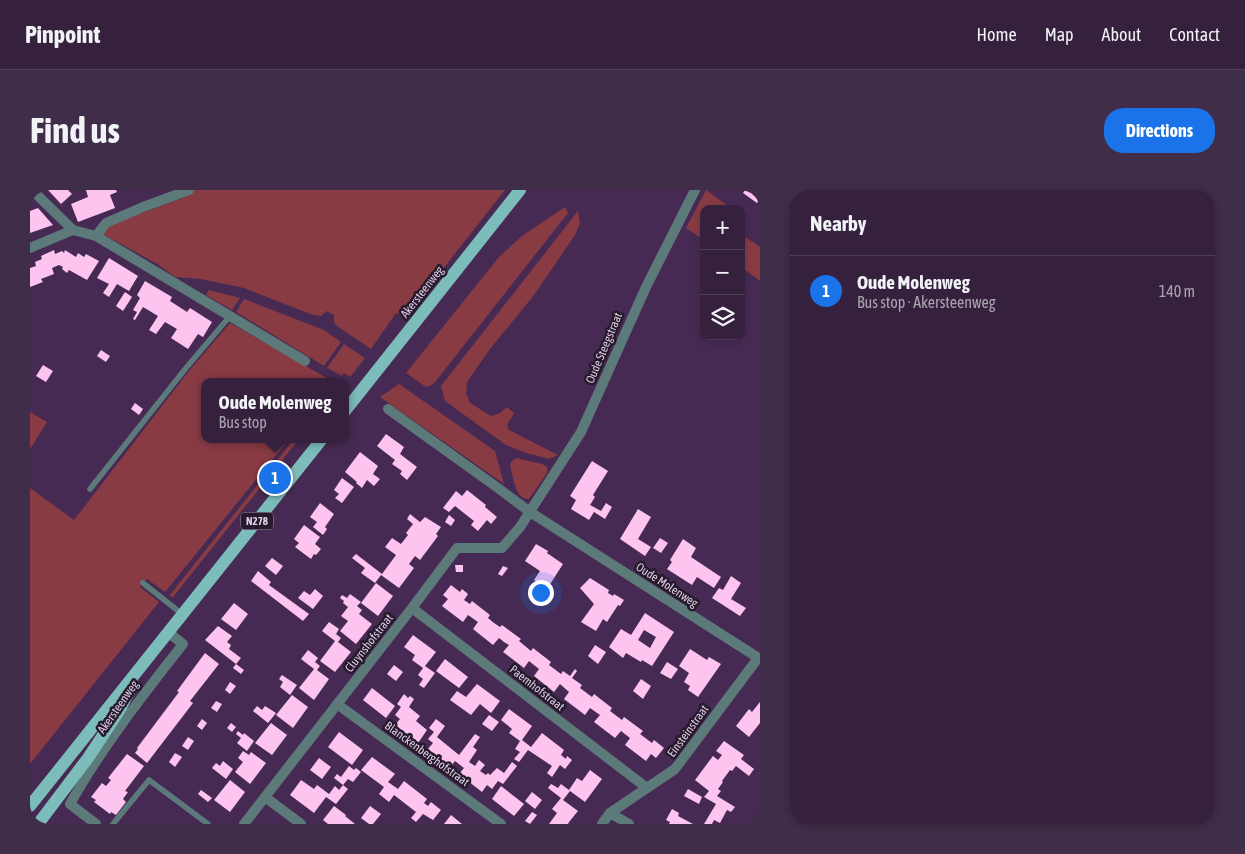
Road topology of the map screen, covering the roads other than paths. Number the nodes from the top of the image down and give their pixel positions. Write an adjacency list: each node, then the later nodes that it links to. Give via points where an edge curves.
1 (189, 190): 6 (street, via 106,223)
2 (520, 190): 10 (main road, Akersteenweg)
3 (695, 190): 14 (street, Oude Steegstraat, via 642,294 581,432)
4 (35, 191): 5 (street)
5 (73, 230): 6 (street); 7 (street)
6 (96, 236): 8 (street)
7 (30, 248)
8 (230, 316): 9 (street); 13 (lane)
9 (305, 361)
10 (349, 406)
11 (388, 409): 14 (street, Oude Molenweg)
12 (319, 443): 17 (main road, Akersteenweg / N278)
13 (90, 489)
14 (530, 512): 16 (street, Cluynshofstraat, via 502,548 457,548); 19 (street, Oude Molenweg)
15 (143, 583): 17 (lane)
16 (412, 608): 21 (street, Cluynshofstraat); 23 (street, Paemhofstraat)
17 (183, 615): 18 (main road, Akersteenweg / N278)
18 (169, 633): 20 (main road, Akersteenweg / N278); 22 (street, Akersteenweg, via 183,644)
19 (759, 658): 23 (street, Einsteinstraat, via 675,769)
20 (134, 677): 22 (main road, Akersteenweg / N278, via 119,711); 25 (main road, Akersteenweg / N278)
21 (338, 704): 24 (street, Cluynshofstraat); 27 (street, Blanckenberghofstraat)
22 (82, 774): 28 (main road, Akersteenweg / N278); 29 (street, Akersteenweg, via 70,804)
23 (646, 788): 26 (street, Einsteinstraat)
24 (265, 797): 32 (street, Cluynshofstraat); 33 (street)
25 (30, 806)
26 (610, 813): 34 (street, Einsteinstraat); 35 (street)
27 (496, 822)
28 (38, 824)
29 (96, 824)
30 (113, 824): 31 (lane, via 149,780)
31 (208, 824)
32 (244, 824)
33 (301, 824)
34 (602, 824)
35 (629, 824)

